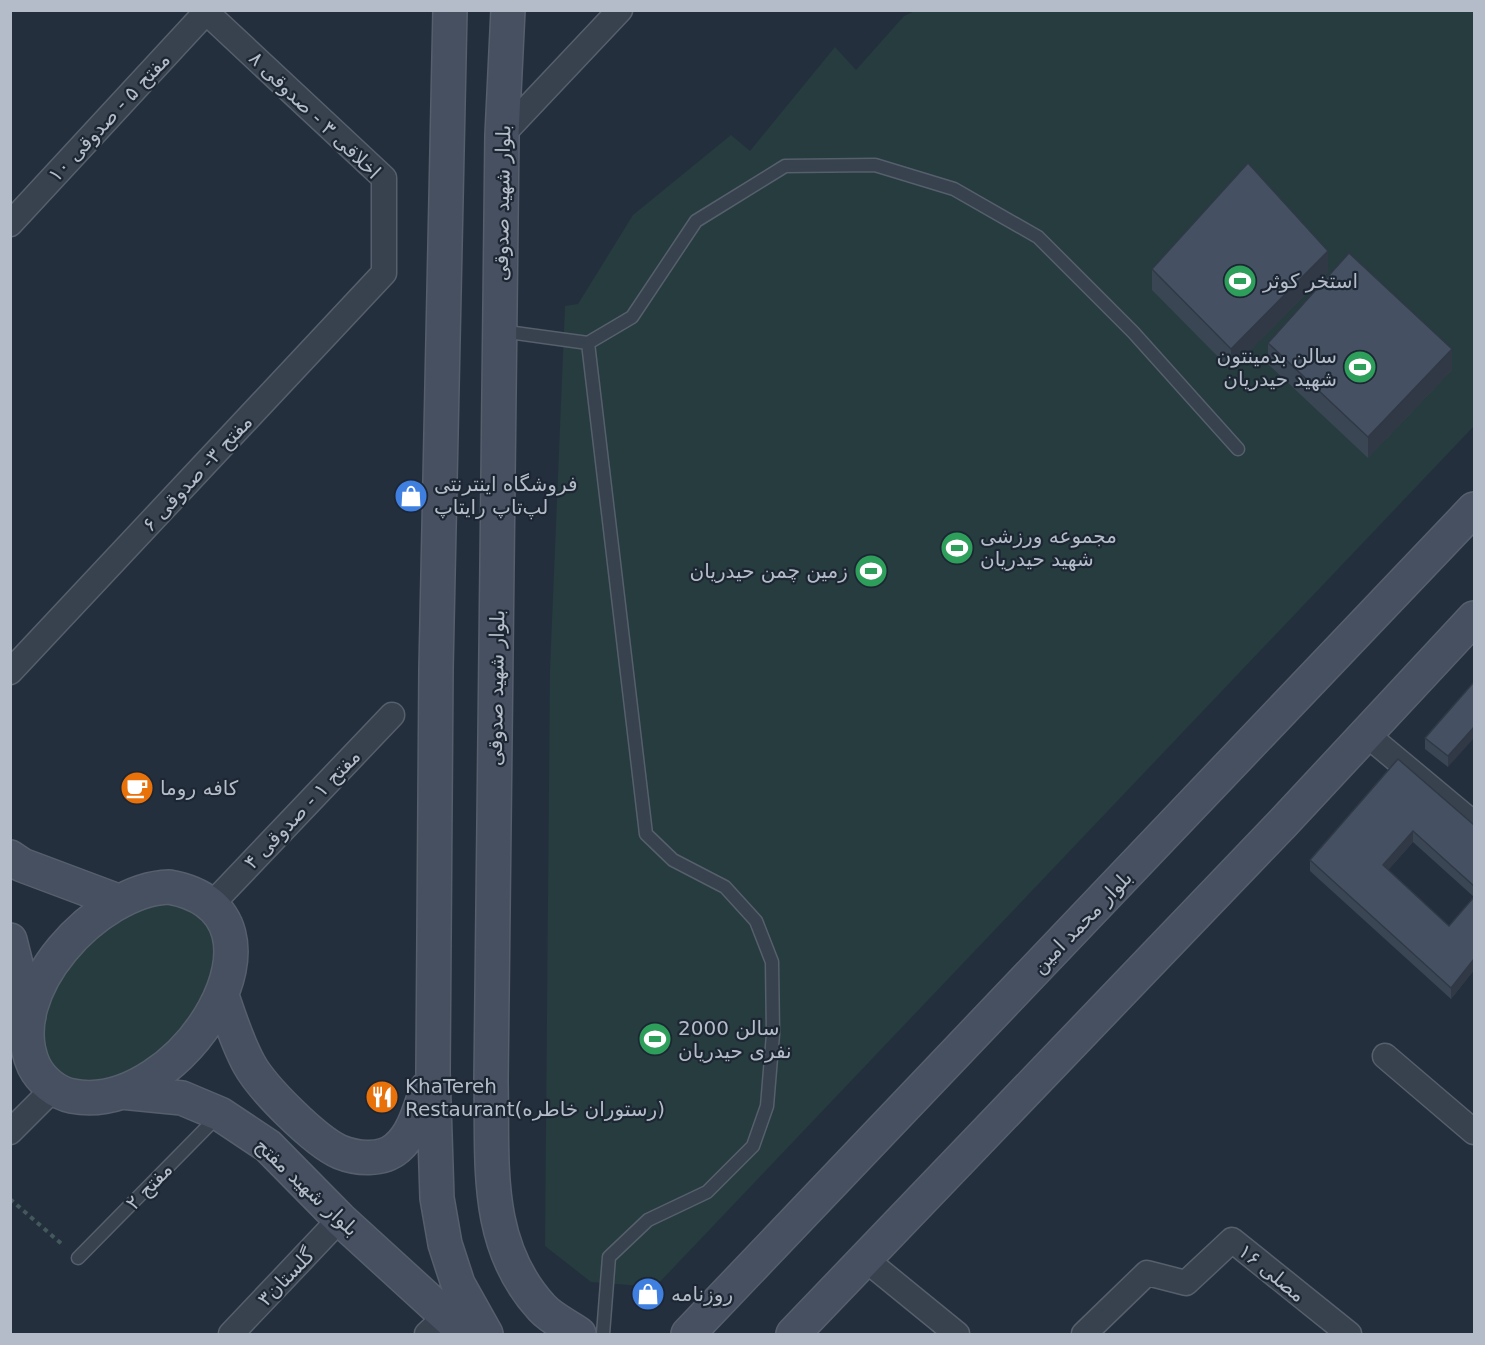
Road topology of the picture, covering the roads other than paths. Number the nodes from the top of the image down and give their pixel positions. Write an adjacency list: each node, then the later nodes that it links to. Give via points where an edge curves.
1 (450, 10): 24 (main road, via 436,669)
2 (508, 10): 5 (main road, بلوار شهید صدوقی)
3 (620, 10): 5 (street)
4 (206, 11): 6 (street, مفتح ۵ - صدوقی ۱۰); 7 (street, اخلاقی ۳ - صدوقی ۸, via 384,178)
5 (502, 135): 8 (main road, بلوار شهید صدوقی)
6 (10, 224)
7 (384, 273): 13 (street, مفتح ۳- صدوقی ۶)
8 (500, 331): 9 (lane); 33 (main road, بلوار شهید صدوقی, via 491,1082 494,1204 504,1247 519,1278)
9 (588, 343): 10 (lane, via 632,317 696,221 785,166 875,165 954,189 1038,237 1133,332); 39 (lane, via 646,834 673,860 725,887 756,921 772,962 773,1034 767,1106 753,1146 707,1192 648,1220 609,1257)
10 (1238, 449)
11 (1474, 508): 40 (main road, بلوار محمد امین)
12 (1474, 618): 15 (main road)
13 (10, 672)
14 (392, 715): 19 (street, مفتح ۱ - صدوقی ۴)
15 (1366, 734): 16 (street); 32 (main road)
16 (1474, 824)
17 (10, 857): 18 (main road)
18 (118, 901): 19 (main road, via 152,888 170,887 186,890); 22 (main road, via 84,924 70,940 45,974)
19 (212, 904): 21 (main road, via 227,927 232,959)
20 (10, 939): 22 (main road)
21 (222, 996): 24 (main road, via 249,1065 269,1092 339,1152 364,1159 396,1150 411,1130); 26 (main road, via 202,1031 173,1062 138,1086)
22 (29, 1016): 25 (main road, via 26,1027 30,1059 40,1079)
23 (1385, 1056): 29 (street)
24 (433, 1072): 37 (main road, via 437,1198 445,1244 459,1284)
25 (54, 1088): 26 (main road, via 70,1096 104,1097); 28 (street)
26 (121, 1092): 27 (main road, بلوار شهید مفتح, via 182,1098)
27 (220, 1114): 30 (main road, بلوار شهید مفتح, via 268,1146); 31 (lane, مفتح ۲)
28 (10, 1132)
29 (1474, 1132)
30 (340, 1219): 34 (main road, بلوار شهید مفتح); 36 (street, گلستان۳)
31 (78, 1258)
32 (865, 1259): 35 (street); 41 (main road)
33 (550, 1322): 38 (main road, بلوار شهید صدوقی)
34 (446, 1328)
35 (947, 1332)
36 (231, 1335)
37 (486, 1335)
38 (579, 1335)
39 (603, 1335)
40 (688, 1335)
41 (793, 1335)
42 (1084, 1335): 43 (street, مصلی ۱۶, via 1147,1274 1186,1283 1232,1240)
43 (1349, 1335)

